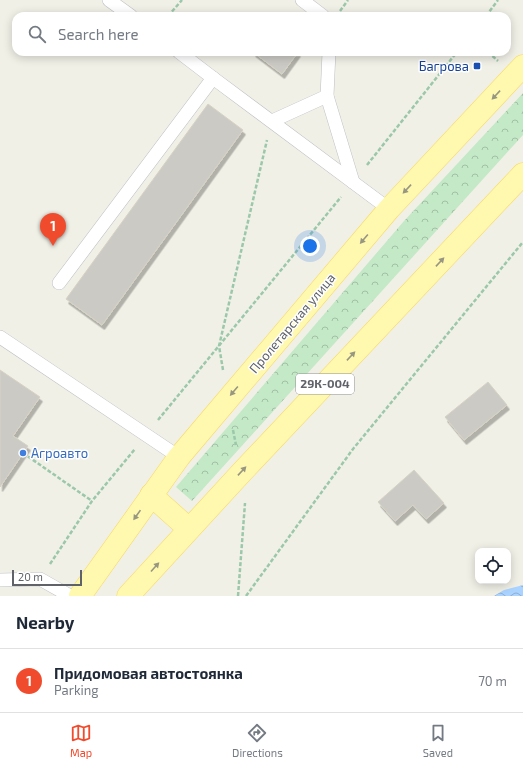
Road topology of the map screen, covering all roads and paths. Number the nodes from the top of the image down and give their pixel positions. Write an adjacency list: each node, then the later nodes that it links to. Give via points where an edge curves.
1 (110, 0): 6 (lane)
2 (182, 0): 7 (path)
3 (302, 0): 8 (lane)
4 (348, 0): 9 (path)
5 (498, 0): 10 (path)
6 (126, 12)
7 (172, 12)
8 (318, 12)
9 (339, 12)
10 (489, 12)
11 (184, 56): 15 (lane)
12 (329, 56): 16 (lane)
13 (454, 56): 19 (path)
14 (523, 66): 20 (main road, Пролетарская улица, one-way to 20)
15 (213, 78): 17 (lane); 22 (lane)
16 (327, 96): 17 (lane); 19 (lane)
17 (272, 121): 19 (lane)
18 (523, 174): 29 (main road, 29К-004, one-way to 18)
19 (354, 182): 20 (lane); 24 (path)
20 (389, 209): 26 (main road, Пролетарская улица, one-way to 26)
21 (523, 242): 35 (path, via 353,449)
22 (59, 283)
23 (0, 337): 24 (lane)
24 (146, 435): 26 (lane); 28 (path)
25 (23, 453): 28 (path)
26 (179, 458): 27 (main road, Пролетарская улица)
27 (151, 495): 29 (main road); 33 (main road, Пролетарская улица, one-way to 33)
28 (92, 500): 30 (path)
29 (189, 529): 34 (main road, 29К-004, one-way to 29)
30 (40, 579): 31 (lane); 32 (lane)
31 (0, 580)
32 (70, 596)
33 (80, 596)
34 (128, 596)
35 (246, 596)

